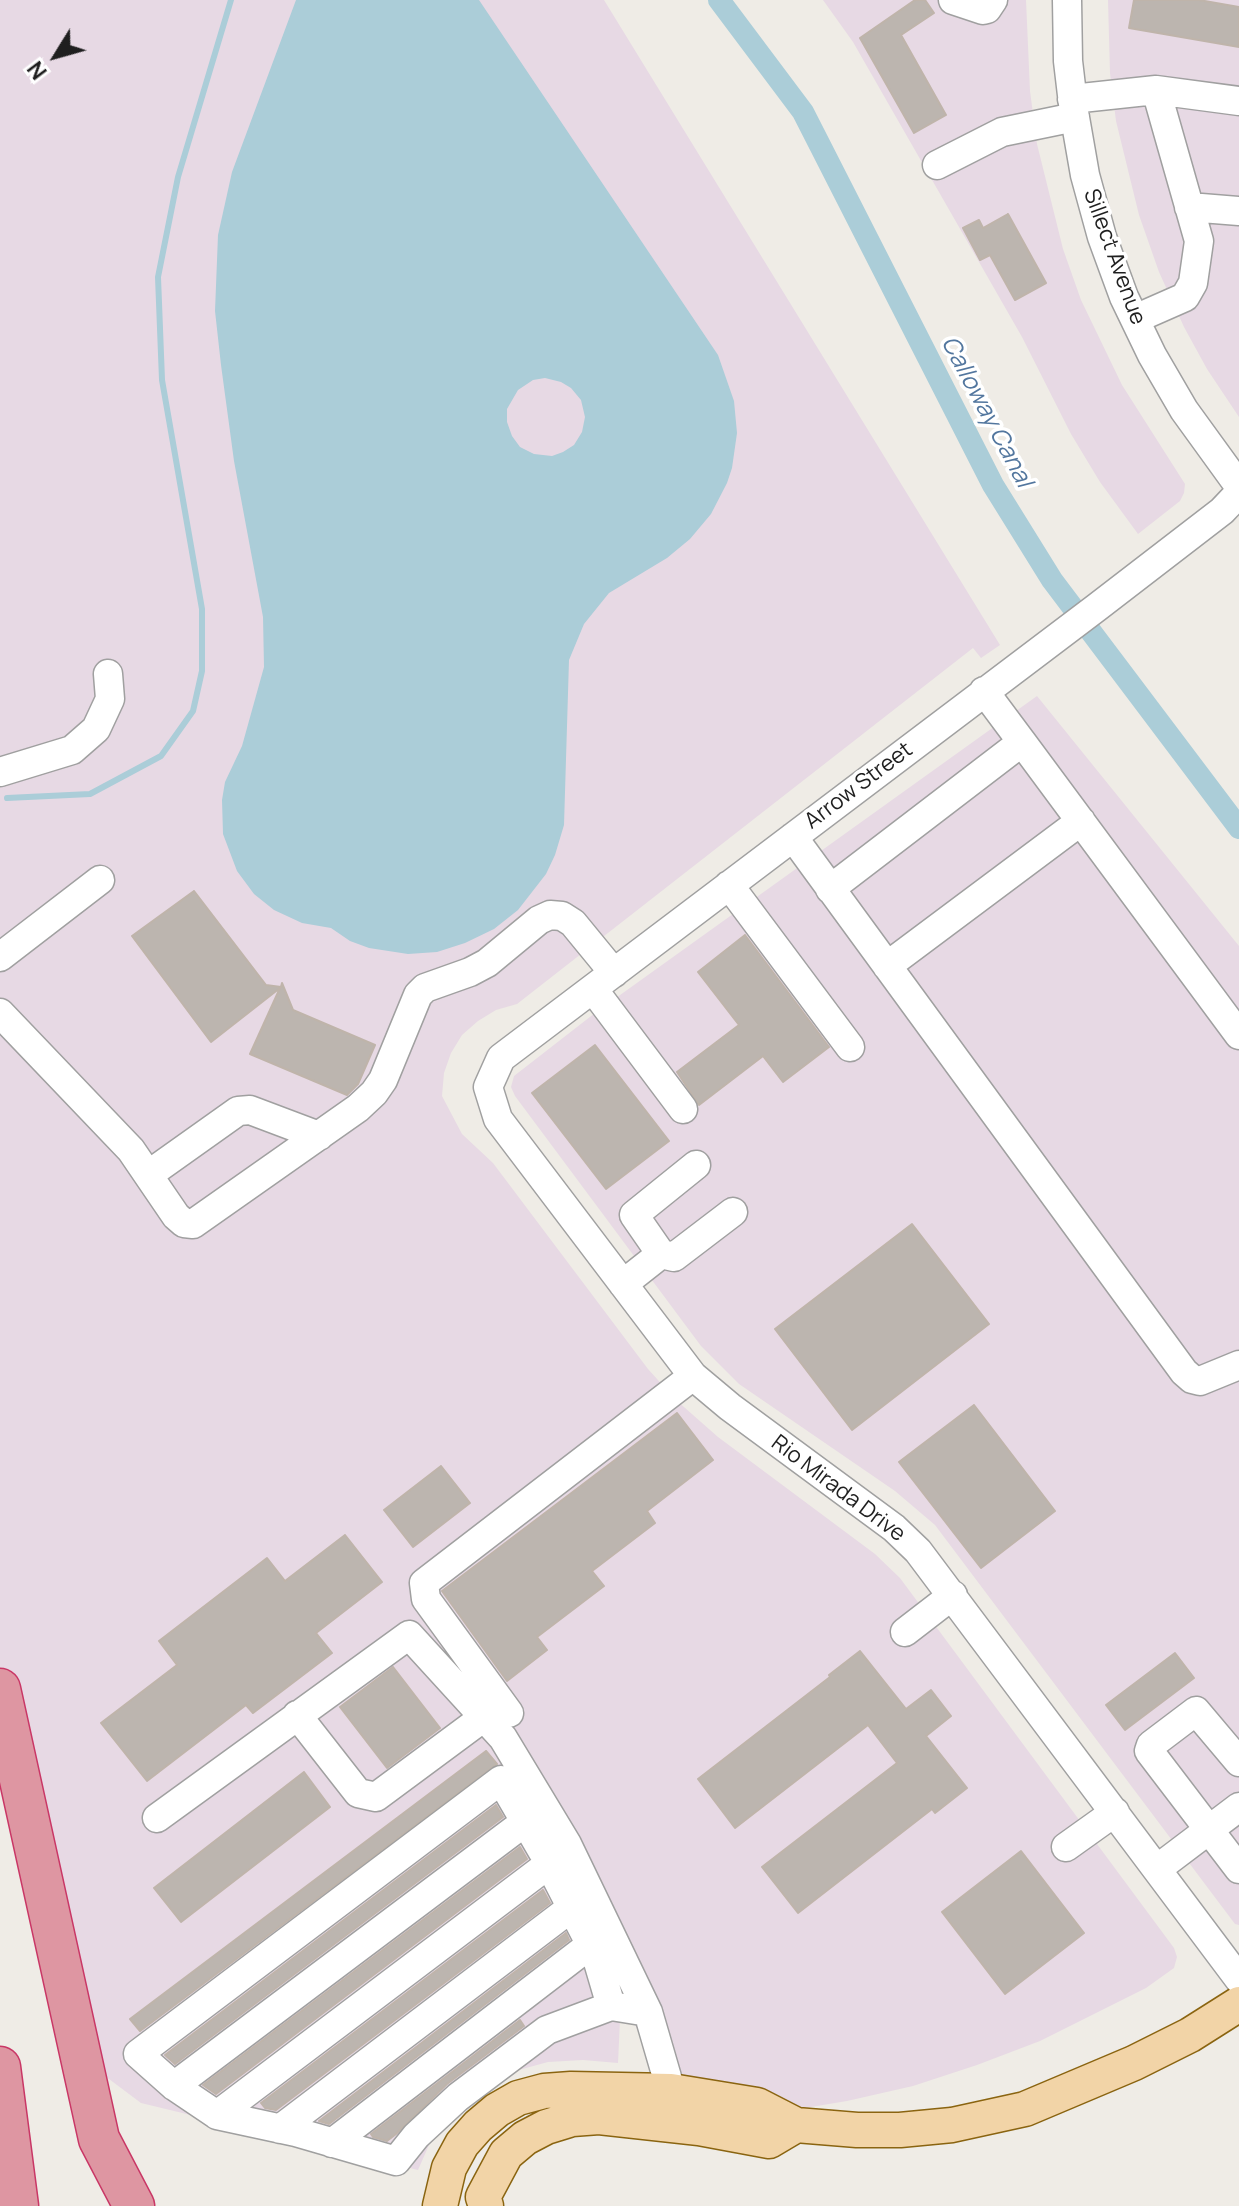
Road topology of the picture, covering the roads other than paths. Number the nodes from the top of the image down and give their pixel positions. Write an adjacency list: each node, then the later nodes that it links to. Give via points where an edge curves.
1 (953, 0): 2 (street, via 983,10)
2 (993, 0)
3 (1067, 0): 6 (street, Sillect Avenue)
4 (1156, 90): 5 (street); 6 (street); 8 (street)
5 (1239, 101)
6 (1073, 108): 7 (street, via 1002,132); 10 (street, Sillect Avenue, via 1102,237)
7 (937, 165)
8 (1189, 207): 9 (street); 10 (street, via 1199,241 1193,283 1185,297)
9 (1239, 211)
10 (1135, 319): 11 (street, Sillect Avenue, via 1184,410)
11 (1239, 486)
12 (1239, 493): 14 (street, Arrow Street)
13 (108, 674): 16 (street, via 110,699 96,729 72,750)
14 (984, 691): 15 (street); 18 (street, Arrow Street)
15 (1022, 742): 17 (street); 21 (street)
16 (0, 772)
17 (1081, 821): 23 (street); 26 (street)
18 (793, 837): 20 (street, Arrow Street); 21 (street)
19 (100, 880): 22 (street)
20 (729, 885): 24 (street, Arrow Street); 27 (street)
21 (830, 889): 23 (street)
22 (0, 957)
23 (887, 966): 36 (street, via 1184,1372 1200,1381)
24 (604, 981): 28 (street, Arrow Street, via 501,1058); 29 (street); 30 (street, via 573,923 562,916 539,920 487,963 425,988 374,1093)
25 (0, 1013): 32 (street, via 115,1132)
26 (1239, 1035)
27 (850, 1047)
28 (488, 1087): 35 (street, Rio Mirada Drive, via 498,1119)
29 (683, 1109)
30 (319, 1136): 32 (street, via 250,1110 238,1111); 32 (street, via 193,1224 176,1216)
31 (696, 1165): 34 (street, via 634,1215)
32 (148, 1175)
33 (733, 1212): 34 (street, via 674,1257)
34 (661, 1254): 35 (street)
35 (623, 1284): 37 (street, Rio Mirada Drive)
36 (1239, 1365)
37 (693, 1376): 38 (street, Rio Mirada Drive, via 894,1528); 42 (street, via 424,1583 426,1599)
38 (953, 1595): 39 (street); 45 (street, Rio Mirada Drive)
39 (905, 1632)
40 (0, 1689): 67 (highway, via 99,2139)
41 (297, 1715): 42 (street, via 409,1635); 42 (street, via 358,1793 376,1797); 46 (street)
42 (496, 1715): 58 (street, via 503,1738 567,1844)
43 (1239, 1762): 48 (street, via 1196,1711 1151,1745 1153,1757)
44 (1239, 1807): 48 (street)
45 (1115, 1812): 49 (street); 52 (street, Rio Mirada Drive)
46 (157, 1818)
47 (525, 1822): 51 (street); 60 (street); 60 (street, via 501,1780 138,2054)
48 (1209, 1830): 50 (street); 52 (street)
49 (1066, 1847)
50 (1238, 1858)
51 (549, 1864): 53 (street); 62 (street)
52 (1157, 1869): 55 (street, Rio Mirada Drive)
53 (571, 1908): 54 (street); 64 (street)
54 (590, 1945): 57 (street); 65 (street)
55 (1239, 1979)
56 (1239, 2004): 63 (main road, via 1134,2063 1025,2109 900,2130)
57 (611, 2006): 58 (street); 65 (street, via 547,2030 458,2097 396,2161)
58 (648, 2012): 61 (street)
59 (0, 2067): 66 (highway)
60 (174, 2086): 62 (street)
61 (671, 2091): 63 (main road, via 757,2105); 68 (main road, via 571,2089 518,2098 487,2118 462,2144)
62 (217, 2115): 64 (street)
63 (796, 2125): 69 (main road, via 769,2141 699,2128 572,2119 525,2138 506,2154 483,2197)
64 (280, 2129): 65 (street)
65 (332, 2143)
66 (18, 2206)
67 (134, 2206)
68 (440, 2206)
69 (486, 2206)

